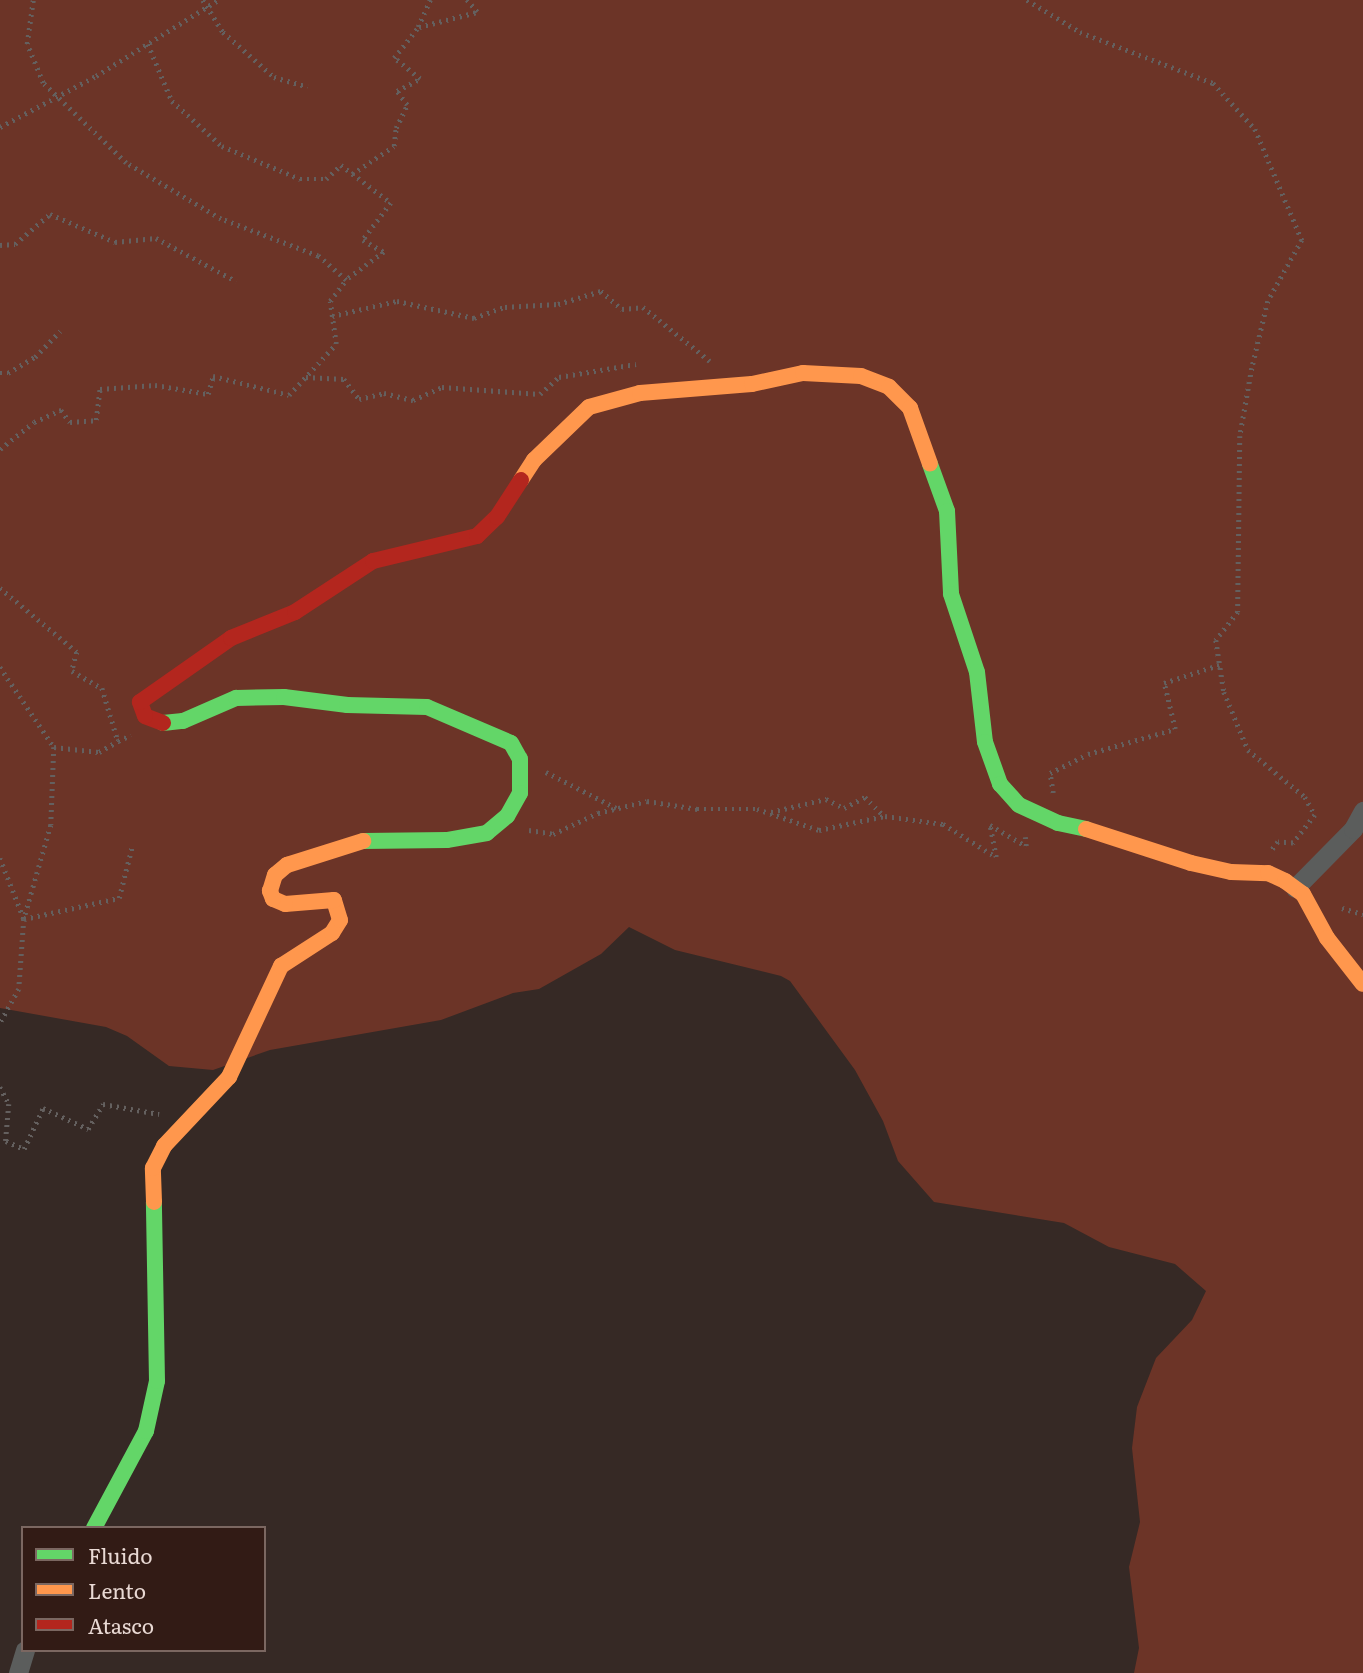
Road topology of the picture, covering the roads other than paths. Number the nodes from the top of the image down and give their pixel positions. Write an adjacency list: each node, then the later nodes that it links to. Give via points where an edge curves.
1 (1363, 811): 2 (street, via 1353,829)
2 (1295, 888): 3 (street); 4 (street, via 1268,873 1191,863 1109,834 1058,823 1019,805 1000,784 985,742 977,672 951,594 947,511 910,408 889,387 840,373 803,373 740,385 640,393 589,407 534,460 496,517 477,536 373,561 295,611 231,638 140,702 145,716 158,723 183,721 236,698 285,696 347,705 427,707 511,743 520,759 520,793 487,833 447,840 368,839 287,865 275,875 270,891 273,899 285,904 334,900 340,920 332,933 281,966 229,1077 164,1146 153,1168 157,1381 146,1431)
3 (1363, 984)
4 (95, 1526)
5 (24, 1652): 6 (street)
6 (18, 1673)

